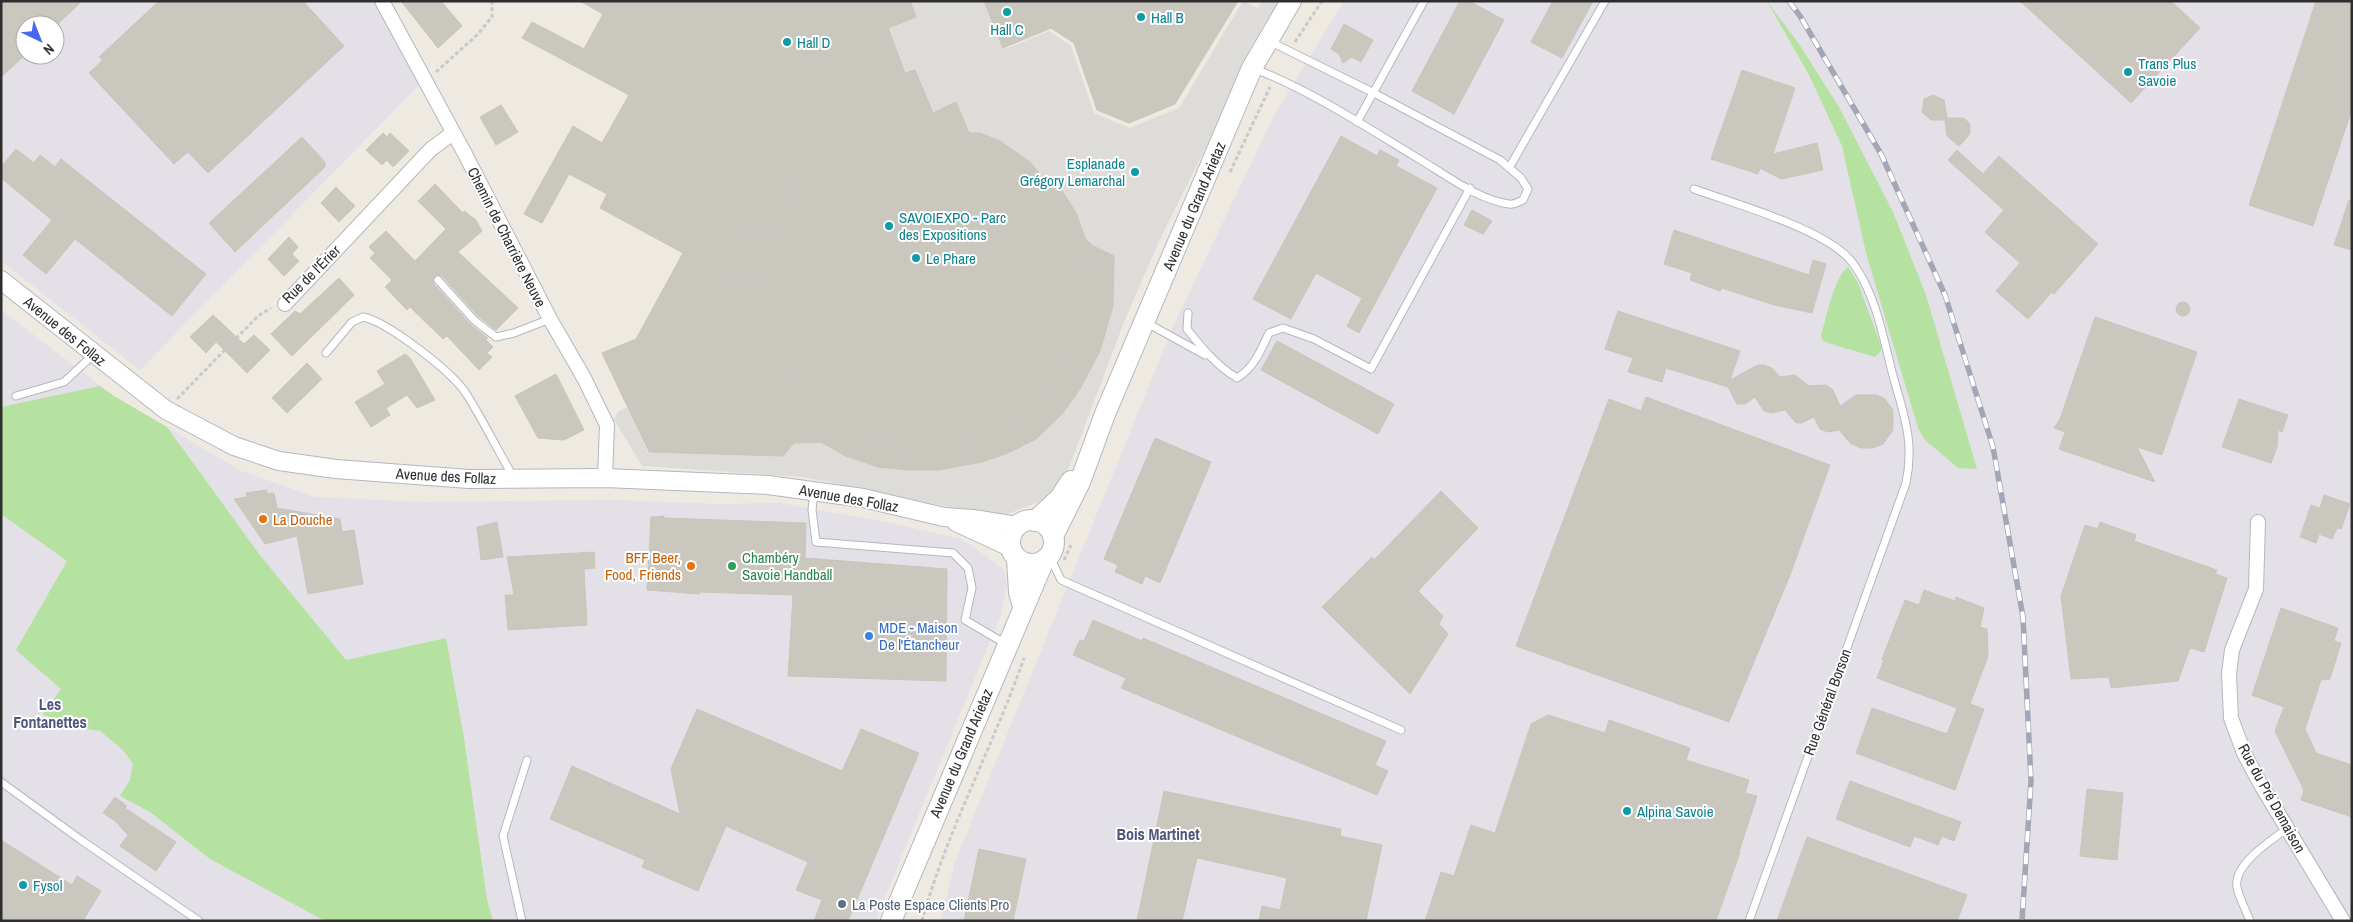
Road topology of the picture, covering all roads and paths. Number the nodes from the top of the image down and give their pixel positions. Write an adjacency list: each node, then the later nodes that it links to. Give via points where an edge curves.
1 (382, 1): 11 (street, Chemin de Charrière Neuve)
2 (492, 1): 11 (path, via 492,17 477,36)
3 (1291, 1): 7 (main road, Avenue du Grand Arietaz)
4 (1322, 1): 8 (path)
5 (1424, 1): 12 (lane)
6 (1605, 1): 15 (lane)
7 (1267, 40): 8 (lane); 9 (main road, Avenue du Grand Arietaz)
8 (1290, 50): 12 (lane)
9 (1252, 68): 10 (lane); 32 (main road, Avenue du Grand Arietaz)
10 (1275, 77): 13 (lane); 16 (path)
11 (426, 81): 14 (street, Chemin de Charrière Neuve)
12 (1372, 92): 13 (lane); 15 (lane, via 1500,160)
13 (1357, 122): 18 (lane)
14 (453, 133): 29 (street, Rue de l'Érier, via 431,150); 31 (street, Chemin de Charrière Neuve)
15 (1509, 168): 18 (lane, via 1528,189 1523,200 1511,205 1492,200)
16 (1229, 175)
17 (782, 176): 20 (path)
18 (1470, 188): 36 (lane, via 1371,369 1284,328 1269,333 1247,372 1237,378)
19 (1694, 189): 74 (lane, Rue Général Borson, via 1818,235 1852,261 1867,287 1908,432 1911,460 1906,483)
20 (799, 209)
21 (735, 225): 22 (path)
22 (778, 240)
23 (1103, 265): 24 (path)
24 (1077, 269)
25 (728, 275): 26 (path)
26 (772, 276)
27 (1, 280): 34 (street, Avenue des Follaz)
28 (438, 280): 31 (lane, via 474,320 496,337)
29 (285, 304): 43 (path, Rue de l'Érier, via 258,316)
30 (1188, 313): 36 (lane, via 1187,329)
31 (550, 319): 53 (street, Chemin de Charrière Neuve, via 607,425)
32 (1144, 322): 36 (lane); 45 (main road, Avenue du Grand Arietaz)
33 (326, 352): 54 (lane, via 352,322 363,317 382,324 419,350 466,393)
34 (94, 354): 41 (lane, via 64,382); 43 (street, Avenue des Follaz)
35 (1057, 359): 37 (path)
36 (1214, 360)
37 (1080, 373)
38 (802, 374): 40 (path)
39 (1040, 383): 42 (path)
40 (779, 388)
41 (16, 396)
42 (1059, 401)
43 (166, 410): 54 (street, Avenue des Follaz, via 234,446 279,461 336,469 469,479)
44 (1005, 413): 49 (path)
45 (1105, 414): 58 (main road, Avenue du Grand Arietaz, via 1060,498); 61 (main road, Avenue du Grand Arietaz)
46 (884, 431): 50 (path)
47 (960, 432): 51 (path)
48 (914, 436): 52 (path)
49 (1016, 436)
50 (873, 453)
51 (962, 458)
52 (907, 461)
53 (605, 478): 54 (street, Avenue des Follaz); 55 (street, Avenue des Follaz, via 719,482)
54 (514, 479)
55 (814, 490): 56 (street, Avenue des Follaz); 63 (lane, via 812,510 816,542 953,553 968,568 972,588 965,620)
56 (944, 517): 58 (street, Avenue des Follaz); 60 (street, Avenue des Follaz)
57 (2258, 522): 68 (street, Rue du Pré Demaison, via 2256,589 2232,650 2229,695 2232,718 2244,753)
58 (1026, 524): 60 (main road, via 1010,539); 61 (main road, via 1046,526)
59 (1075, 536): 61 (path, via 1062,562)
60 (1014, 553): 61 (main road, via 1030,564); 62 (main road)
61 (1050, 555): 62 (main road, Avenue du Grand Arietaz); 65 (lane, via 1062,580)
62 (1024, 606): 63 (main road, Avenue du Grand Arietaz)
63 (1006, 645): 69 (main road, Avenue du Grand Arietaz)
64 (1026, 652): 73 (path, via 1008,706 957,823)
65 (1401, 730)
66 (527, 760): 71 (lane, via 504,836)
67 (1, 782): 70 (lane)
68 (2287, 829): 75 (lane, via 2252,856 2241,869 2236,886); 76 (street, Rue du Pré Demaison)
69 (900, 911): 72 (main road, Avenue du Grand Arietaz)
70 (199, 921)
71 (522, 921)
72 (891, 921)
73 (922, 921)
74 (1749, 921)
75 (2250, 921)
76 (2343, 921)

